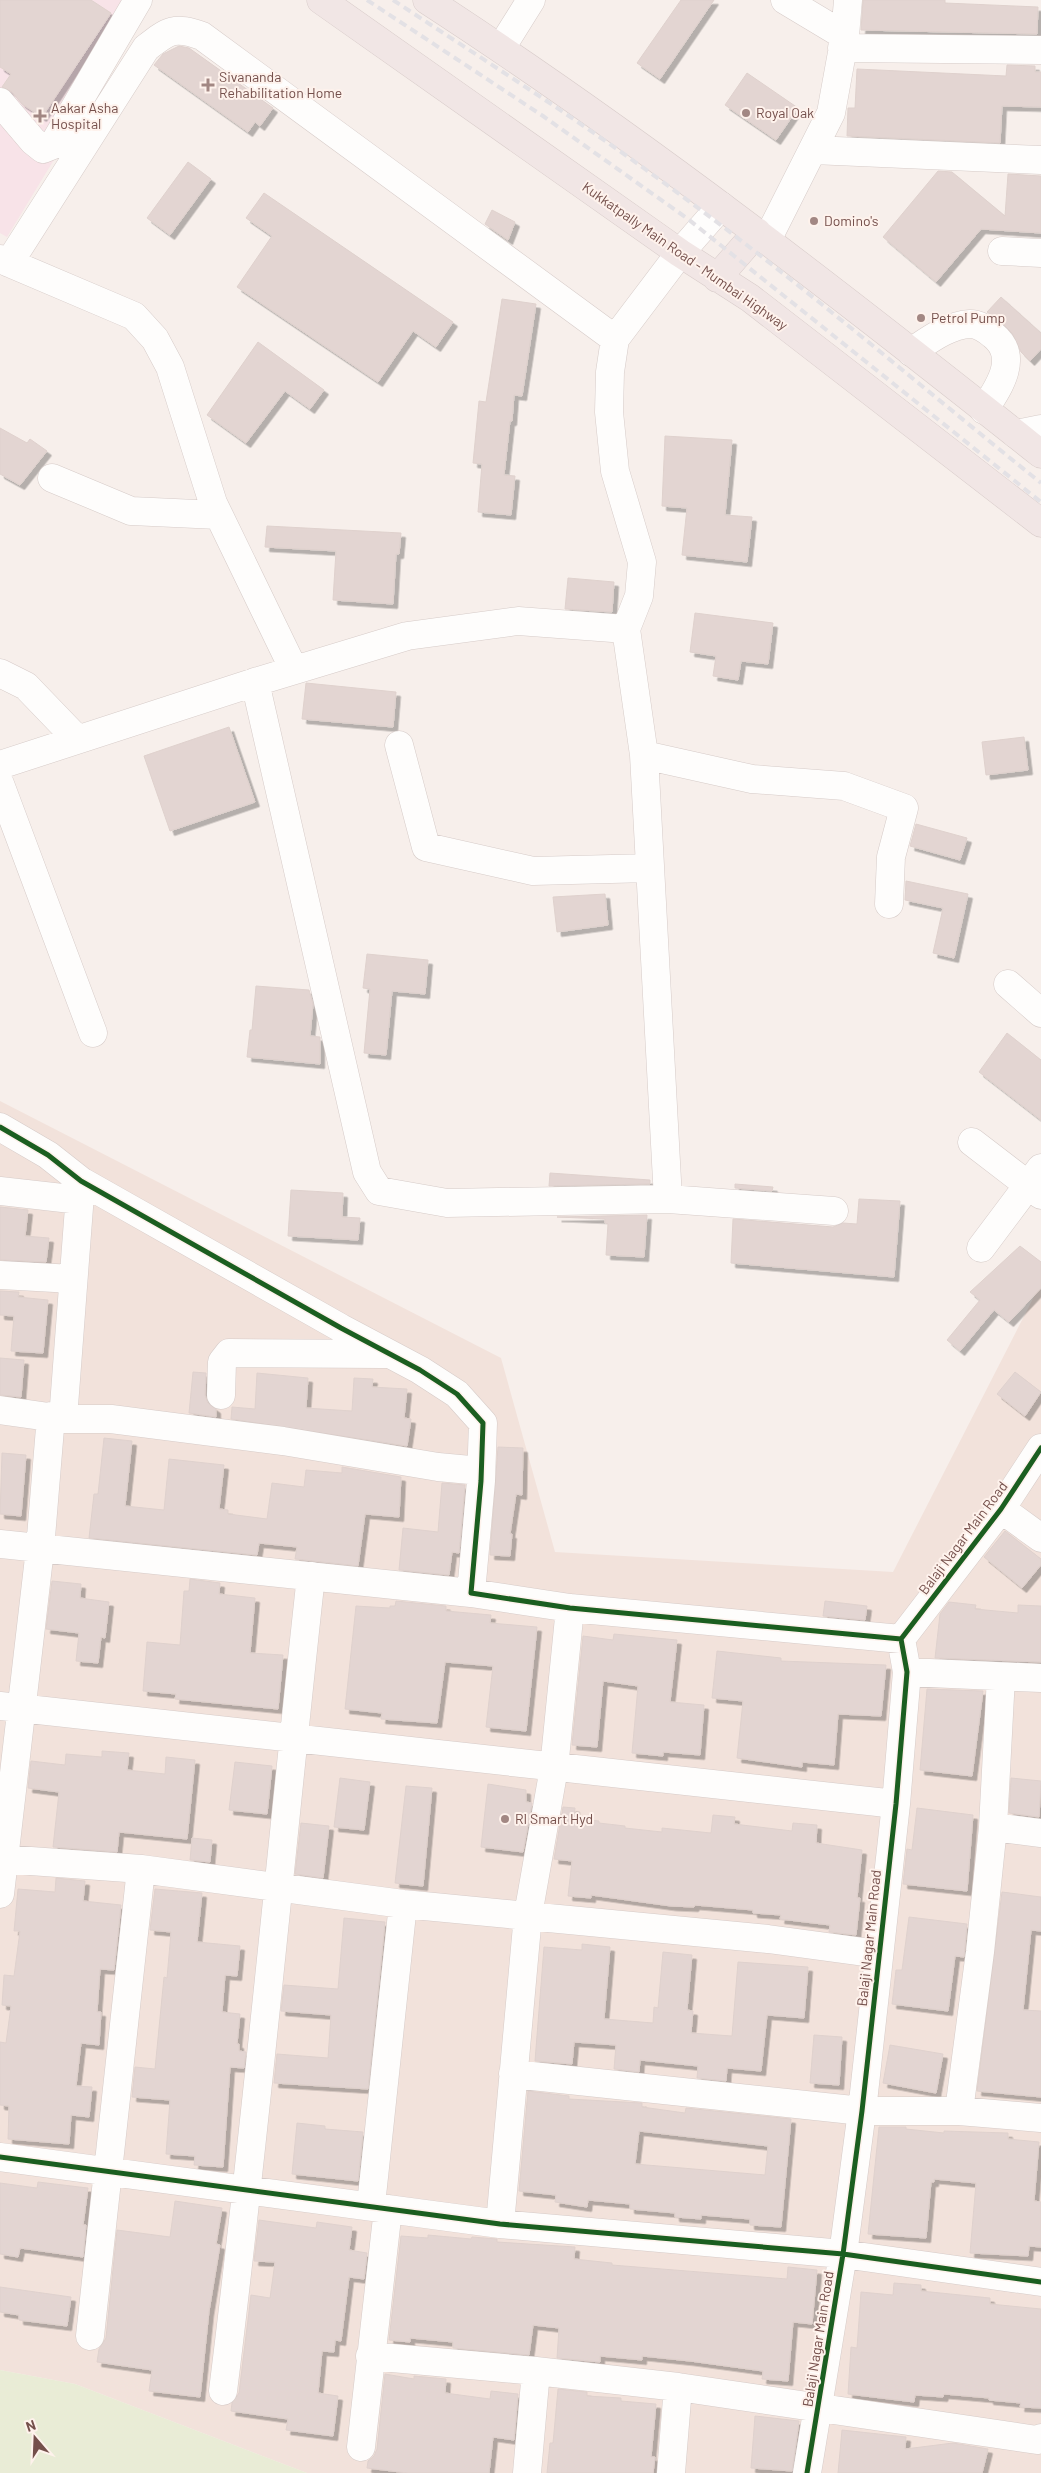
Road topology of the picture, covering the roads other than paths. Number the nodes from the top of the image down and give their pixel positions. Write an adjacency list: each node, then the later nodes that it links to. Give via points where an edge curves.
1 (138, 0): 10 (street, via 57,140 48,148 43,149 33,142)
2 (321, 0): 16 (highway, Kukkatpally Main Road - Mumbai Highway)
3 (427, 0): 8 (highway)
4 (531, 0): 8 (street)
5 (785, 0): 7 (street)
6 (848, 0): 7 (street)
7 (843, 42): 9 (street); 11 (street, via 832,113)
8 (501, 48): 13 (highway)
9 (1041, 50)
10 (0, 102)
11 (812, 150): 12 (street); 14 (street)
12 (1041, 160)
13 (721, 206): 14 (highway); 16 (street)
14 (762, 236): 19 (highway); 21 (highway)
15 (1002, 251): 17 (street)
16 (680, 253): 19 (highway, Kukkatpally Main Road - Mumbai Highway); 20 (street)
17 (1041, 253)
18 (4, 261): 20 (street, via 146,48 164,34 183,29 202,36); 26 (street, via 134,316 155,339 170,367)
19 (717, 278): 27 (highway, Kukkatpally Main Road - Mumbai Highway, via 750,298)
20 (616, 339): 28 (street, via 610,372 609,412 616,471 642,562 639,596)
21 (911, 352): 22 (highway); 22 (street, via 951,328 969,324 980,325 995,336 1006,349 1007,363 1000,385)
22 (984, 410): 23 (highway)
23 (1028, 432): 24 (highway)
24 (1041, 454)
25 (52, 478): 26 (street, via 130,511)
26 (218, 514): 29 (street)
27 (1041, 523)
28 (626, 629): 29 (street, via 518,621 407,636); 34 (street)
29 (294, 670): 31 (street)
30 (0, 673): 32 (street, via 26,686)
31 (255, 682): 32 (street); 47 (street, via 367,1172 379,1191 447,1203)
32 (77, 739): 35 (street)
33 (399, 744): 37 (street, via 426,848 533,871)
34 (644, 755): 37 (street); 38 (street, via 752,779 844,786 904,808 891,857)
35 (0, 765)
36 (0, 784): 41 (street)
37 (650, 868): 47 (street)
38 (889, 904)
39 (1008, 984): 40 (street)
40 (1041, 1013)
41 (93, 1033)
42 (0, 1127): 45 (street, via 48,1155)
43 (972, 1142): 44 (street)
44 (1037, 1183): 49 (street)
45 (80, 1190): 46 (street); 51 (street); 52 (street)
46 (0, 1191)
47 (668, 1199): 48 (street)
48 (834, 1211)
49 (981, 1248)
50 (0, 1275): 51 (street)
51 (74, 1279): 55 (street)
52 (389, 1354): 53 (street, via 229,1353 222,1362); 57 (street, via 457,1394 483,1423)
53 (221, 1396)
54 (0, 1410): 55 (street)
55 (57, 1418): 57 (street, via 112,1419); 61 (street)
56 (1041, 1448): 58 (street, Balaji Nagar Main Road)
57 (482, 1471): 63 (street)
58 (1001, 1509): 59 (street); 65 (street, Balaji Nagar Main Road)
59 (1041, 1538)
60 (0, 1544): 61 (street)
61 (40, 1548): 62 (street); 69 (street)
62 (310, 1576): 63 (street); 70 (street)
63 (471, 1593): 64 (street)
64 (570, 1608): 65 (street); 71 (street)
65 (901, 1639): 66 (street, Balaji Nagar Main Road)
66 (907, 1672): 67 (street); 72 (street, Balaji Nagar Main Road)
67 (1001, 1677): 68 (street); 73 (street)
68 (1041, 1678)
69 (11, 1707): 70 (street); 75 (street)
70 (293, 1740): 71 (street); 77 (street)
71 (554, 1768): 72 (street); 80 (street)
72 (896, 1804): 81 (street, Balaji Nagar Main Road)
73 (992, 1827): 74 (street); 84 (street)
74 (1041, 1833)
75 (3, 1859): 76 (street); 78 (street)
76 (141, 1870): 77 (street); 87 (street)
77 (277, 1887): 79 (street); 88 (street)
78 (0, 1894)
79 (403, 1904): 80 (street); 89 (street)
80 (528, 1915): 81 (street, via 768,1939); 82 (street)
81 (879, 1954): 83 (street, Balaji Nagar Main Road)
82 (513, 2074): 83 (street); 90 (street)
83 (862, 2111): 84 (street); 91 (street, Balaji Nagar Main Road)
84 (959, 2112): 85 (street)
85 (1041, 2118)
86 (0, 2157): 87 (street)
87 (108, 2171): 88 (street); 93 (street)
88 (248, 2190): 89 (street); 97 (street)
89 (380, 2207): 90 (street); 94 (street)
90 (500, 2224): 91 (street)
91 (843, 2254): 92 (street); 98 (street, Balaji Nagar Main Road)
92 (1041, 2282)
93 (90, 2336)
94 (370, 2356): 95 (street); 100 (street)
95 (536, 2371): 96 (street); 101 (street)
96 (678, 2387): 98 (street); 102 (street)
97 (223, 2391)
98 (818, 2406): 99 (street, via 1036,2440); 103 (street, Balaji Nagar Main Road)
99 (1041, 2438)
100 (361, 2447)
101 (527, 2473)
102 (671, 2473)
103 (808, 2473)

